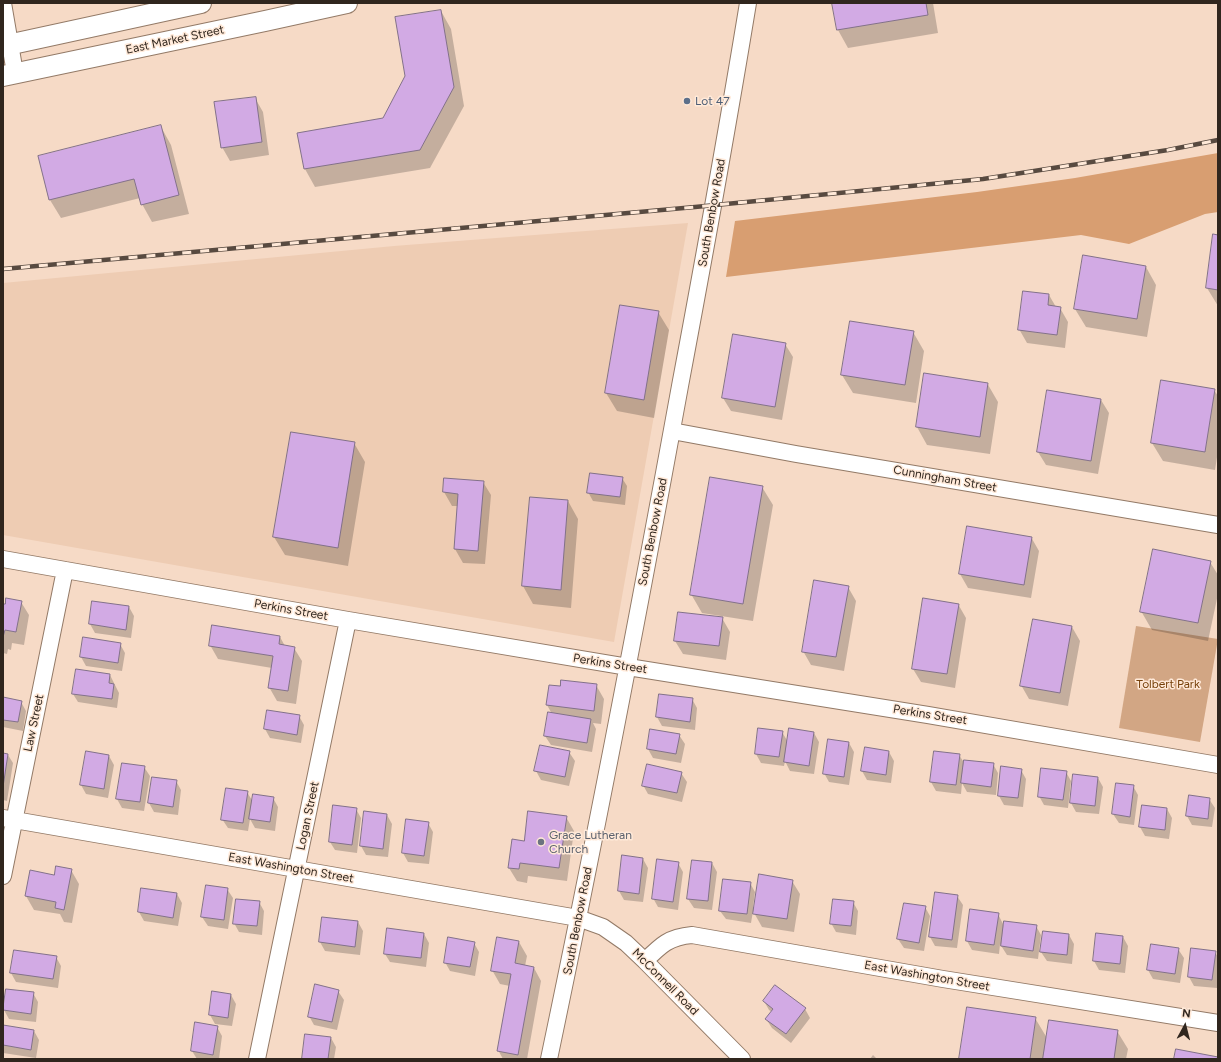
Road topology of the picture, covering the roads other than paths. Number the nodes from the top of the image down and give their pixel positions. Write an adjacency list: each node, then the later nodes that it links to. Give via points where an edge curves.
1 (3, 3): 6 (street)
2 (201, 3): 6 (main road)
3 (347, 3): 5 (main road, East Market Street)
4 (748, 3): 8 (street, South Benbow Road)
5 (273, 12): 7 (main road, East Market Street)
6 (7, 46): 7 (street)
7 (9, 74)
8 (672, 431): 9 (street, Cunningham Street); 13 (street, South Benbow Road)
9 (1218, 525)
10 (3, 559): 11 (street, Perkins Street)
11 (66, 570): 12 (street, Perkins Street); 15 (street, Law Street)
12 (348, 620): 13 (street, Perkins Street); 16 (street, Logan Street)
13 (628, 667): 14 (street, Perkins Street); 18 (street, South Benbow Road)
14 (1218, 765)
15 (9, 820): 16 (street, East Washington Street); 17 (street, Law Street)
16 (297, 869): 18 (street, East Washington Street); 21 (street, Logan Street)
17 (3, 876)
18 (578, 918): 19 (street, McConnell Road, via 603,927 626,943); 22 (street, South Benbow Road)
19 (645, 961): 20 (street, East Washington Street, via 667,940 692,935 942,979); 23 (street, McConnell Road)
20 (1218, 1022)
21 (258, 1059)
22 (549, 1059)
23 (742, 1059)

